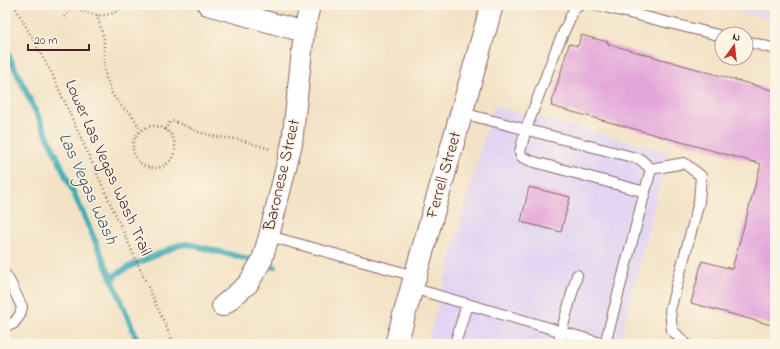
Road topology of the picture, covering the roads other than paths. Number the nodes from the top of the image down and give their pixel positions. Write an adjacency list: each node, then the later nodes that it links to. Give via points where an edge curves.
1 (208, 5): 6 (street)
2 (310, 5): 6 (street, Baronese Street)
3 (492, 5): 10 (street, Ferrell Street)
4 (581, 5): 11 (lane, via 575,7 557,47)
5 (597, 5): 7 (lane)
6 (304, 32): 14 (street, Baronese Street, via 292,143)
7 (714, 34)
8 (754, 43): 9 (lane)
9 (775, 48)
10 (462, 113): 11 (lane); 17 (street, Ferrell Street)
11 (526, 129): 12 (lane, via 640,159); 13 (lane, via 520,152 522,157)
12 (650, 169): 13 (lane); 26 (lane, via 684,163 701,176 699,202 670,310 672,330)
13 (645, 192): 25 (lane)
14 (269, 236): 17 (lane); 19 (street, Baronese Street, via 262,260 248,284)
15 (5, 274): 20 (lane, via 22,307 13,324)
16 (577, 275): 21 (lane)
17 (414, 282): 18 (lane); 22 (street, Ferrell Street)
18 (467, 304): 21 (lane); 23 (lane)
19 (222, 306)
20 (5, 325)
21 (561, 331): 24 (lane); 25 (lane)
22 (396, 344)
23 (455, 344)
24 (558, 344)
25 (605, 344)
26 (686, 344)

